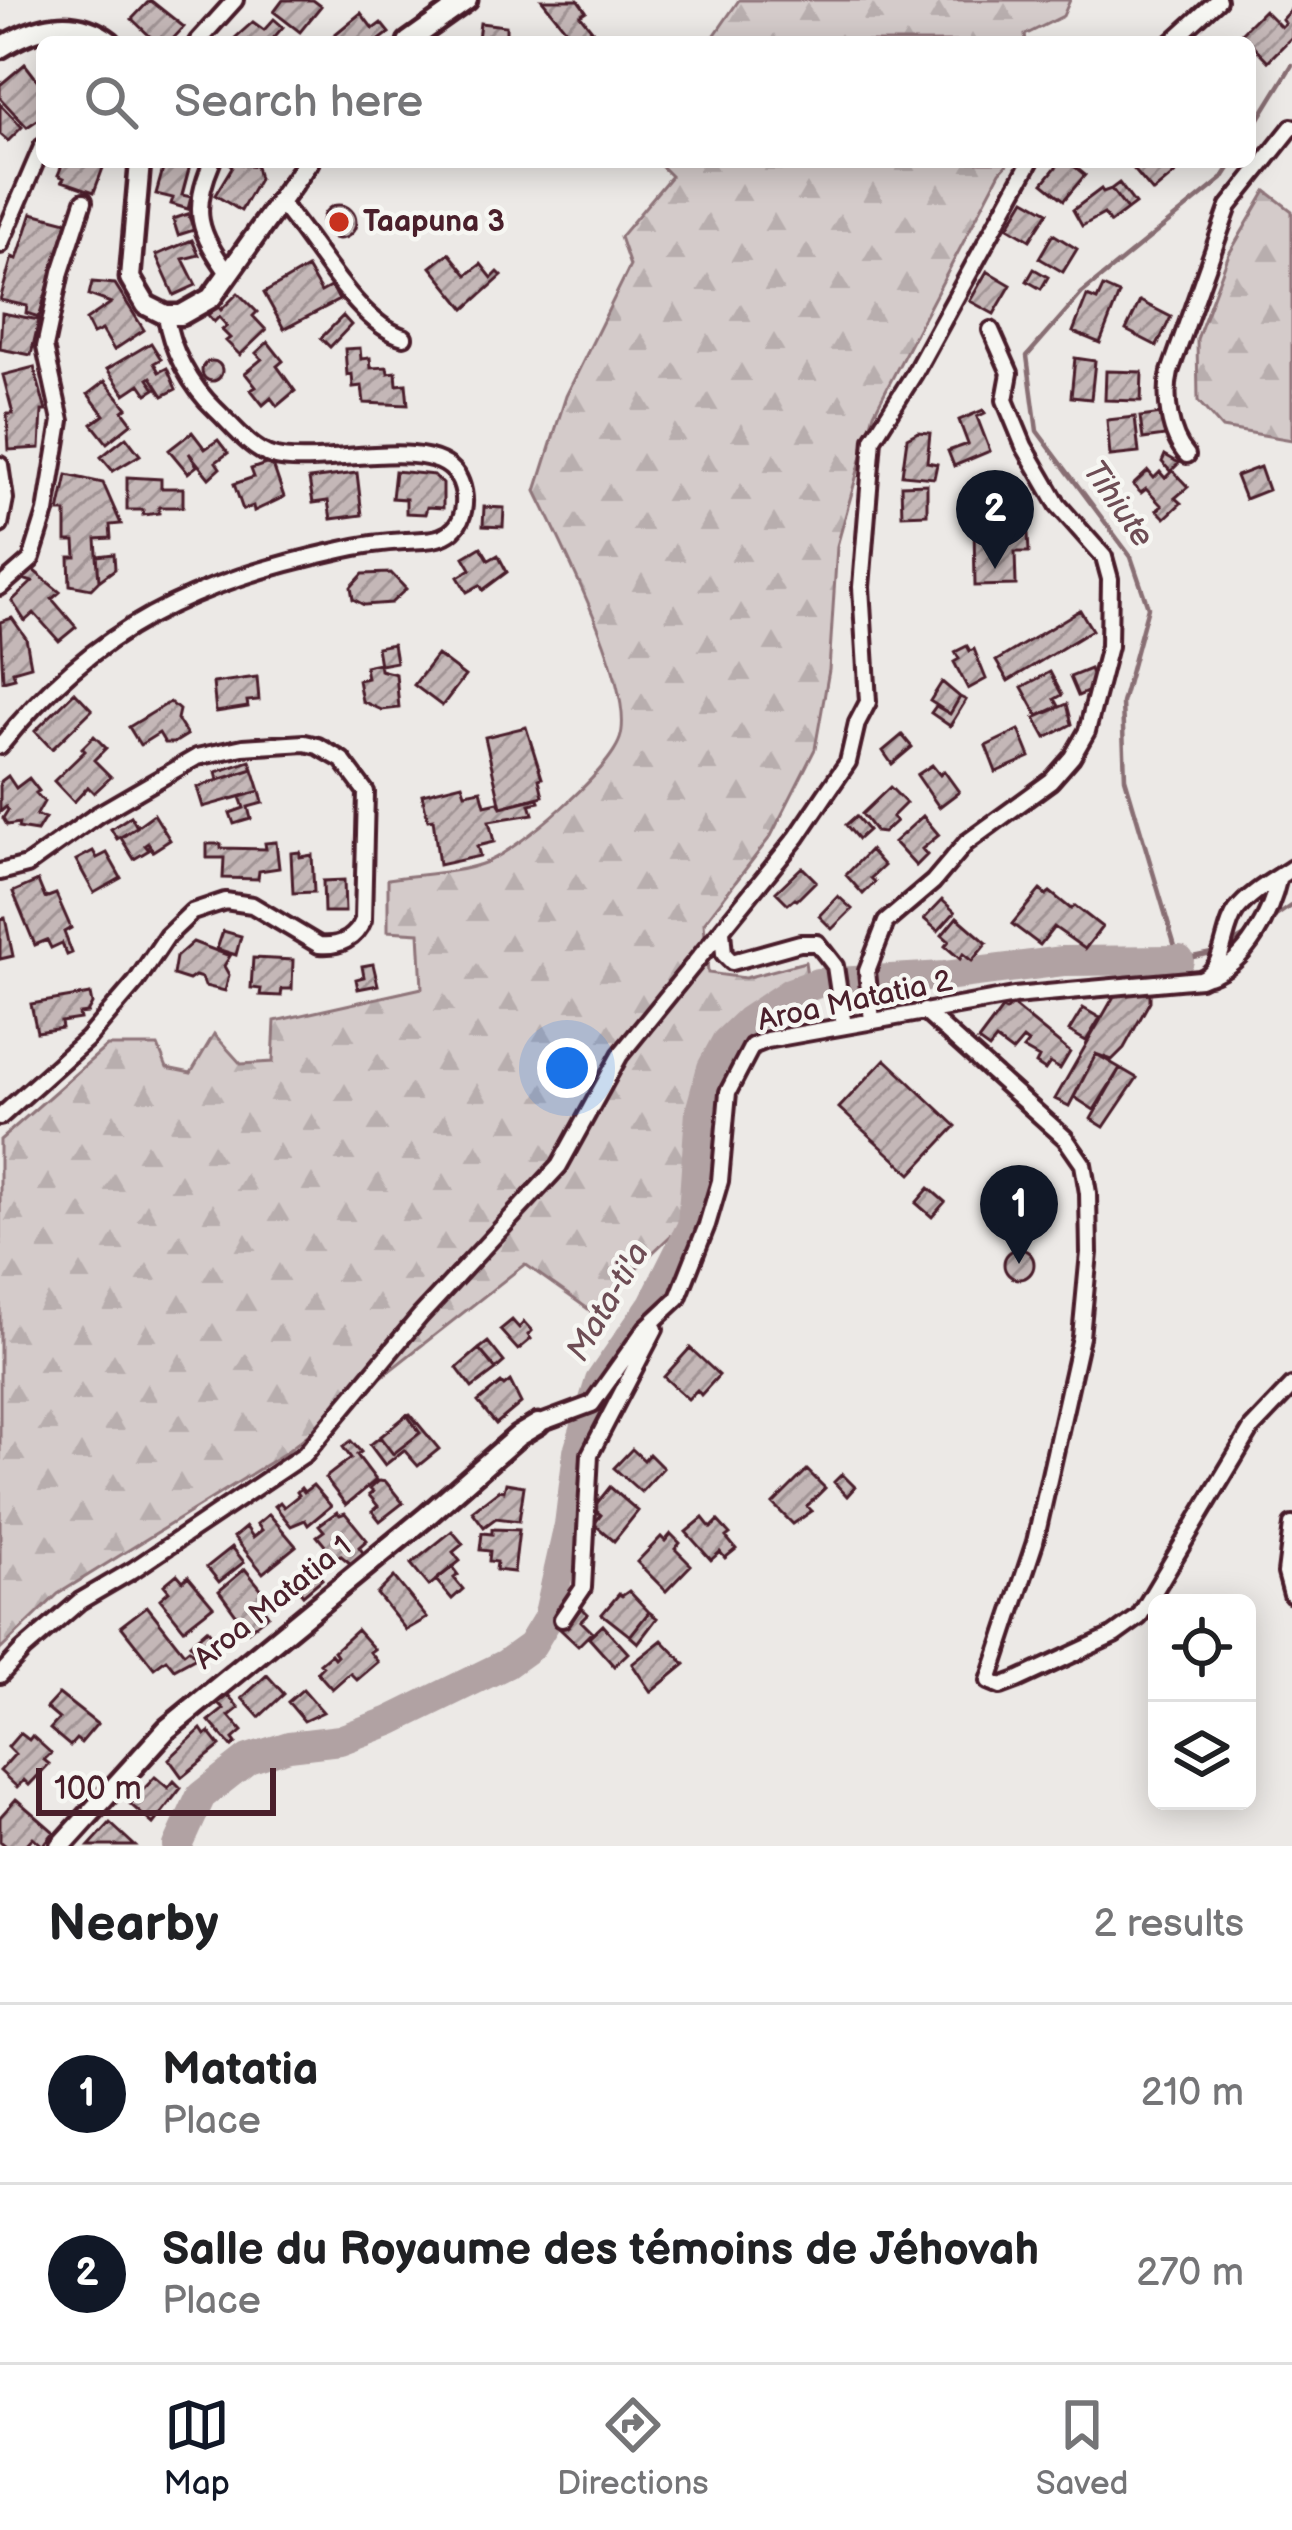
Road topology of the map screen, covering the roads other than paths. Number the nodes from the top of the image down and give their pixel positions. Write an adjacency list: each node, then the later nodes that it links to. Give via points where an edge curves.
1 (235, 0): 5 (street)
2 (467, 0): 6 (main road)
3 (1218, 0): 7 (street)
4 (99, 36): 8 (main road, via 63,26 30,31)
5 (202, 36)
6 (416, 36)
7 (1179, 36)
8 (0, 48)
9 (1292, 128): 22 (street, via 1229,206 1170,372 1169,411)
10 (36, 161): 17 (street)
11 (139, 168): 19 (main road, via 130,278 146,305)
12 (210, 168): 18 (street, via 198,212)
13 (304, 168): 16 (main road)
14 (1027, 168): 29 (street, via 873,439 860,587 869,688 848,762)
15 (84, 201): 25 (street, via 45,347 61,421 46,512 32,560)
16 (280, 203): 18 (main road); 21 (street, via 362,309)
17 (0, 245)
18 (229, 274): 19 (main road, via 202,306)
19 (166, 315): 26 (street, via 169,338 205,400 255,446 292,458 401,453 442,460 465,490 464,511 442,537 262,567 174,602 94,652)
20 (991, 330): 32 (street, via 1010,374 1005,400 1024,446 1058,506 1104,557 1111,608 1103,681 1087,731 1051,781 966,843 886,922 867,971)
21 (404, 338)
22 (1187, 455)
23 (0, 466): 24 (street)
24 (0, 525)
25 (0, 586)
26 (0, 746)
27 (0, 872): 34 (street, via 27,865 203,754 318,746 351,769 366,792 363,920 354,936 319,945 252,905 198,908 88,1039)
28 (1286, 872): 30 (street, via 1237,961); 30 (street, via 1236,911)
29 (722, 931): 33 (street, via 732,962 818,943 836,966); 41 (street, via 620,1055 559,1166 305,1454 80,1601)
30 (1209, 976): 31 (street, Aroa Matatia 2)
31 (924, 1011): 32 (street, Aroa Matatia 2); 36 (street, via 1065,1138 1083,1163 1088,1193 1082,1337 1039,1528 989,1681 1001,1686 1029,1675 1139,1617 1252,1428)
32 (872, 1021): 33 (street, Aroa Matatia 2)
33 (844, 1026): 35 (street, Aroa Matatia 2, via 766,1040 746,1055 728,1092 707,1226 678,1298)
34 (0, 1117)
35 (662, 1316): 37 (street, Aroa Matatia 2, via 582,1410); 40 (street, via 590,1454 584,1588)
36 (1292, 1386)
37 (538, 1424): 42 (main road, Aroa Matatia 1, via 167,1729)
38 (1292, 1525): 39 (street)
39 (1292, 1595)
40 (562, 1619)
41 (0, 1676)
42 (62, 1846)

